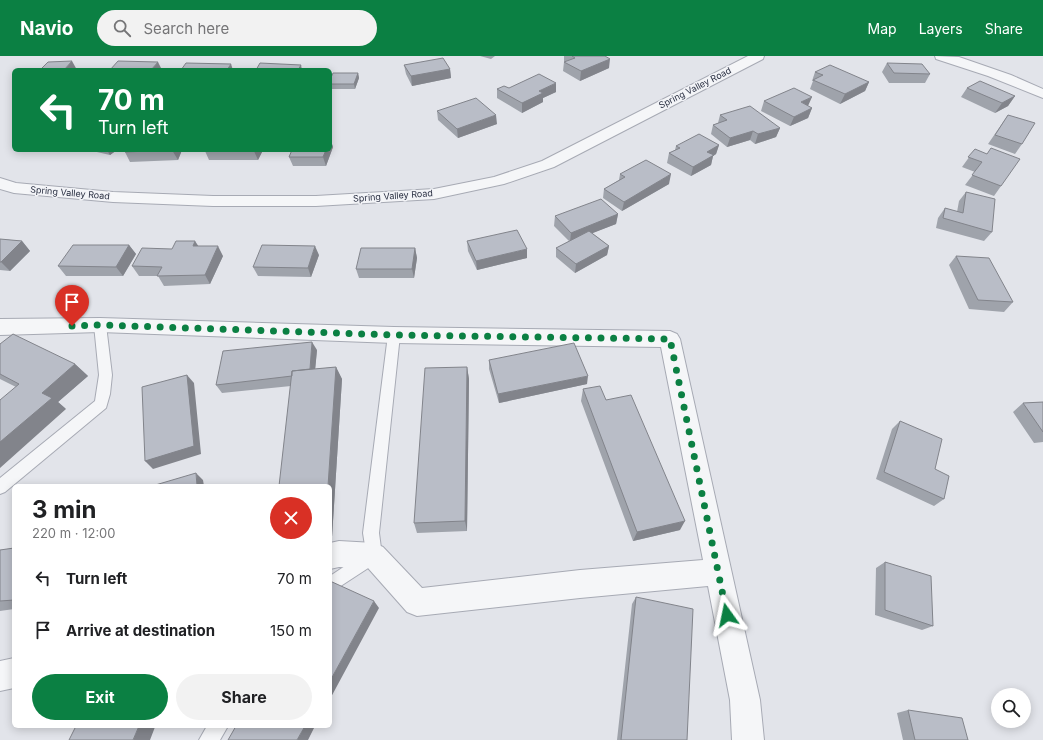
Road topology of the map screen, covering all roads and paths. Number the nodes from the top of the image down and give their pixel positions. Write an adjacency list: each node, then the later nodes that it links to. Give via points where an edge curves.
1 (758, 56): 4 (street, Spring Valley Road, via 548,164 498,181 434,194 316,201 213,201 113,197 14,188)
2 (941, 56): 3 (street, via 963,62)
3 (1043, 94)
4 (0, 183)
5 (100, 325): 6 (street); 7 (street); 8 (lane, via 105,357 105,392 101,404)
6 (0, 327)
7 (394, 335): 10 (lane, via 371,533); 11 (street, via 670,339)
8 (0, 486)
9 (332, 556): 10 (street)
10 (374, 556): 11 (street, via 417,602); 12 (lane)
11 (718, 572): 17 (street, via 745,700)
12 (332, 584)
13 (12, 673): 14 (street)
14 (0, 676)
15 (217, 728): 16 (lane)
16 (208, 740)
17 (748, 740)

